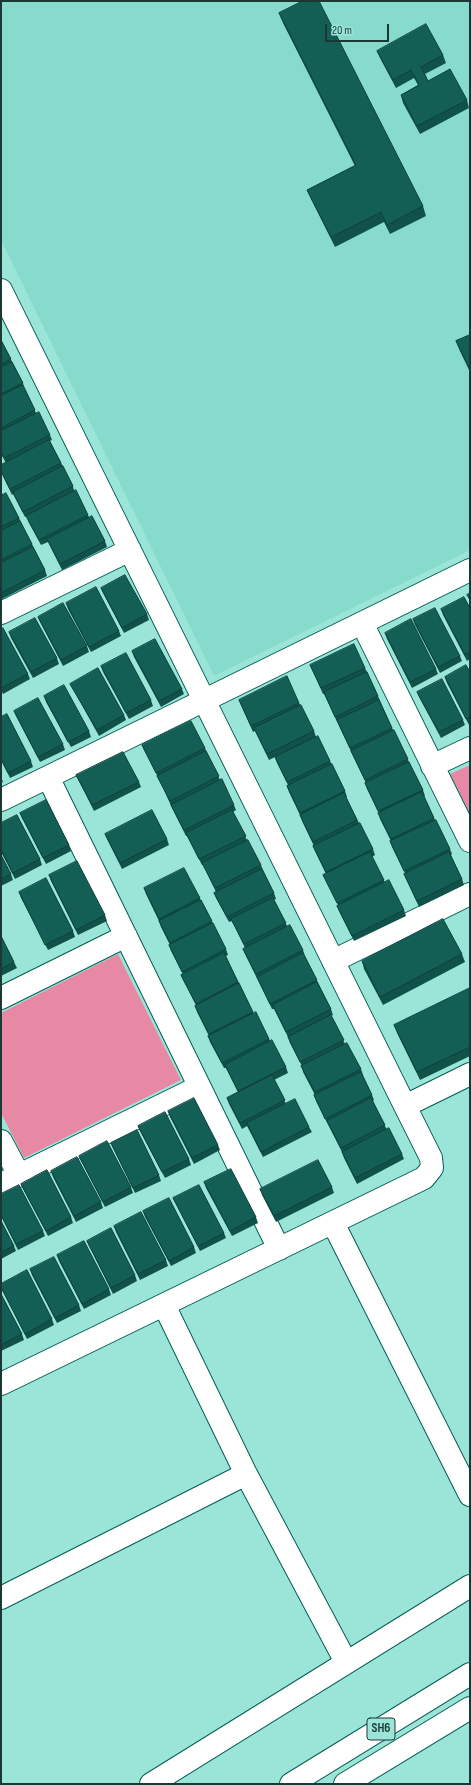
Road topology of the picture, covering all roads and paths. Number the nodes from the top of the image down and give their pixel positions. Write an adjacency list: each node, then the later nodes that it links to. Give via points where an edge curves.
1 (1, 290): 2 (street)
2 (130, 550): 4 (street); 6 (street)
3 (470, 570): 5 (street)
4 (1, 614)
5 (362, 623): 6 (street); 8 (street)
6 (204, 700): 9 (street); 14 (street)
7 (470, 748): 8 (street)
8 (432, 766): 11 (street)
9 (48, 777): 10 (street); 13 (street)
10 (1, 800)
11 (470, 841)
12 (470, 894): 14 (street)
13 (126, 936): 15 (street); 17 (street)
14 (333, 961): 18 (street)
15 (1, 998)
16 (470, 1074): 18 (street)
17 (199, 1087): 20 (street); 22 (street)
18 (405, 1106): 21 (street, via 431,1158 432,1168 424,1178)
19 (1, 1141): 20 (street)
20 (10, 1180)
21 (333, 1223): 22 (street); 26 (street)
22 (279, 1249): 23 (street)
23 (164, 1305): 24 (street); 25 (street)
24 (1, 1384)
25 (246, 1474): 28 (street); 29 (street)
26 (470, 1495)
27 (470, 1586): 29 (street)
28 (1, 1598)
29 (346, 1662): 33 (street)
30 (470, 1674): 34 (street, SH6)
31 (470, 1708): 32 (street, SH6)
32 (355, 1781)
33 (151, 1784)
34 (291, 1784)

